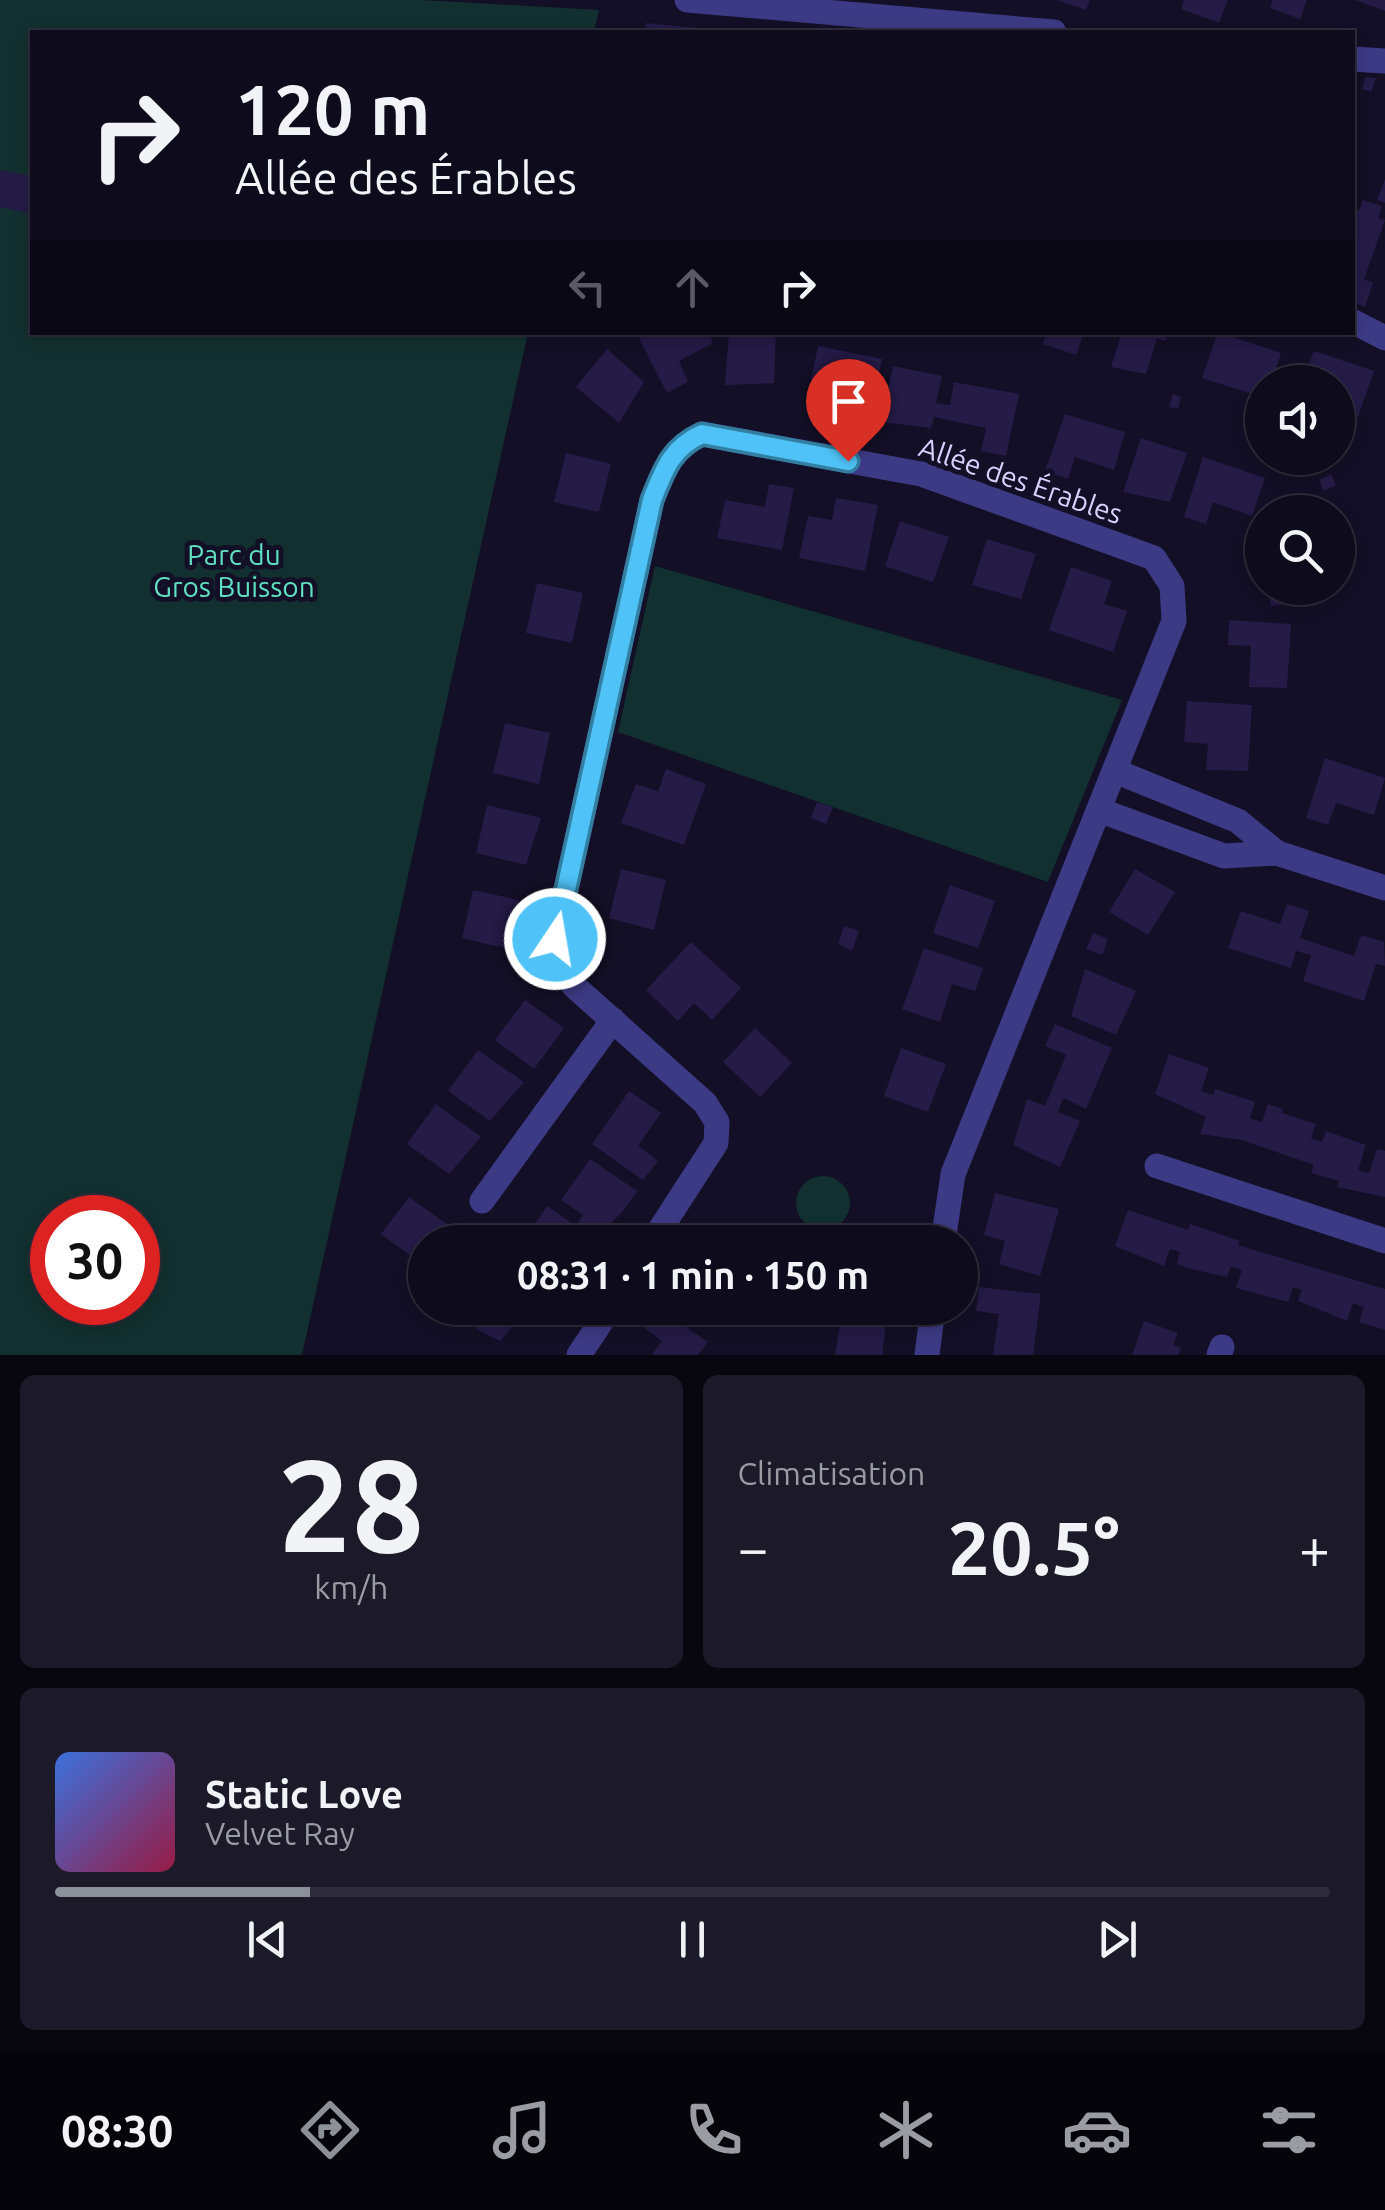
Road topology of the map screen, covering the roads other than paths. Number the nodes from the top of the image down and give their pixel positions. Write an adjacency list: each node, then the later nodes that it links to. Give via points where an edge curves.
1 (687, 0): 2 (street)
2 (768, 13): 3 (street)
3 (1024, 30)
4 (1355, 59): 5 (street)
5 (1385, 62)
6 (1355, 323): 7 (street)
7 (1385, 338)
8 (1115, 771): 9 (street, Allée des Érables); 10 (street, via 1238,821); 12 (street, Allée des Érables, via 1174,621 1172,586 1154,558 922,474 702,434 682,443 652,500 555,939 574,986)
9 (1100, 810): 10 (street, via 1224,856); 16 (street, Allée des Érables, via 953,1174)
10 (1277, 853): 11 (street)
11 (1385, 888)
12 (612, 1020): 14 (street); 15 (street, Allée des Érables, via 705,1103 716,1122 716,1144)
13 (1157, 1166): 17 (street)
14 (482, 1201)
15 (663, 1225)
16 (946, 1225)
17 (1385, 1241)
18 (599, 1325): 20 (street)
19 (931, 1325): 21 (street)
20 (580, 1355)
21 (926, 1355)

